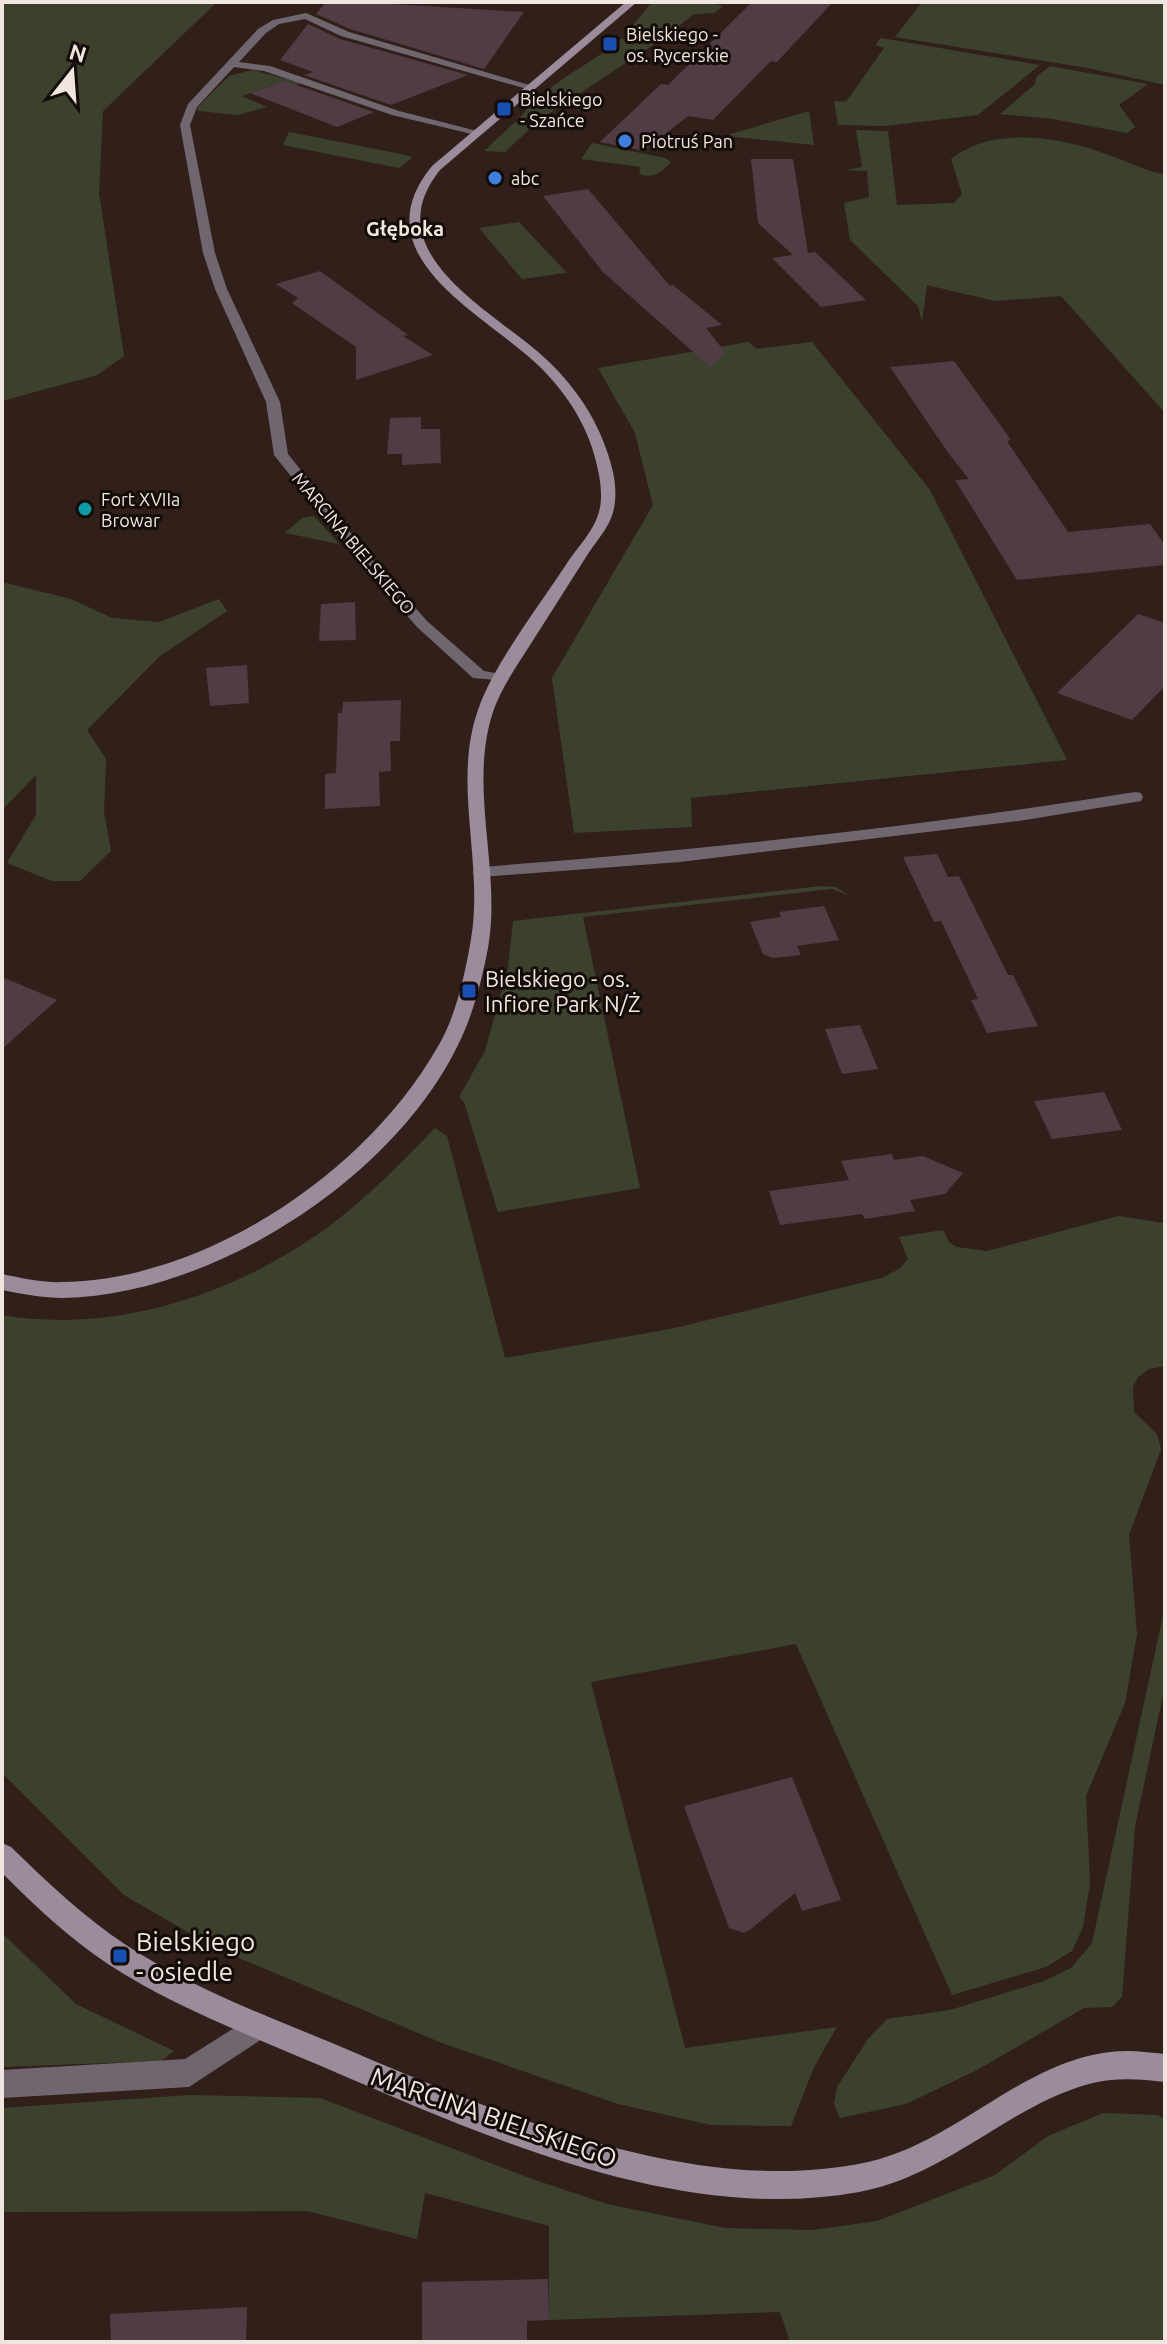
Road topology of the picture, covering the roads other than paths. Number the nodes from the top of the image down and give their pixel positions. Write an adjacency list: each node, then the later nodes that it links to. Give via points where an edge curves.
1 (295, 2): 3 (street)
2 (632, 2): 5 (street)
3 (306, 16): 4 (street, MARCINA BIELSKIEGO, via 276,22 262,31); 5 (street, via 345,34)
4 (233, 64): 6 (street, via 266,68 396,113); 7 (street, MARCINA BIELSKIEGO, via 192,106 185,125 209,253 273,402 281,455 422,624 479,675)
5 (531, 87): 6 (street)
6 (476, 132): 7 (street, via 426,177 416,195 416,231 448,287 548,366 567,388 595,431 610,501 604,519)
7 (501, 678): 9 (street, via 485,713 477,753)
8 (1135, 797): 9 (street, via 680,857)
9 (481, 872): 10 (street, via 484,909 478,949 456,1026 412,1104 340,1174 274,1224 166,1271 66,1290)
10 (2, 1282)
11 (2, 1855): 12 (street, MARCINA BIELSKIEGO, via 77,1927 120,1956)
12 (258, 2026): 13 (street, MARCINA BIELSKIEGO, via 494,2123 618,2162 721,2182 820,2183 884,2173 942,2149 1063,2078 1107,2064); 14 (street, via 189,2073)
13 (1165, 2068)
14 (2, 2084)

